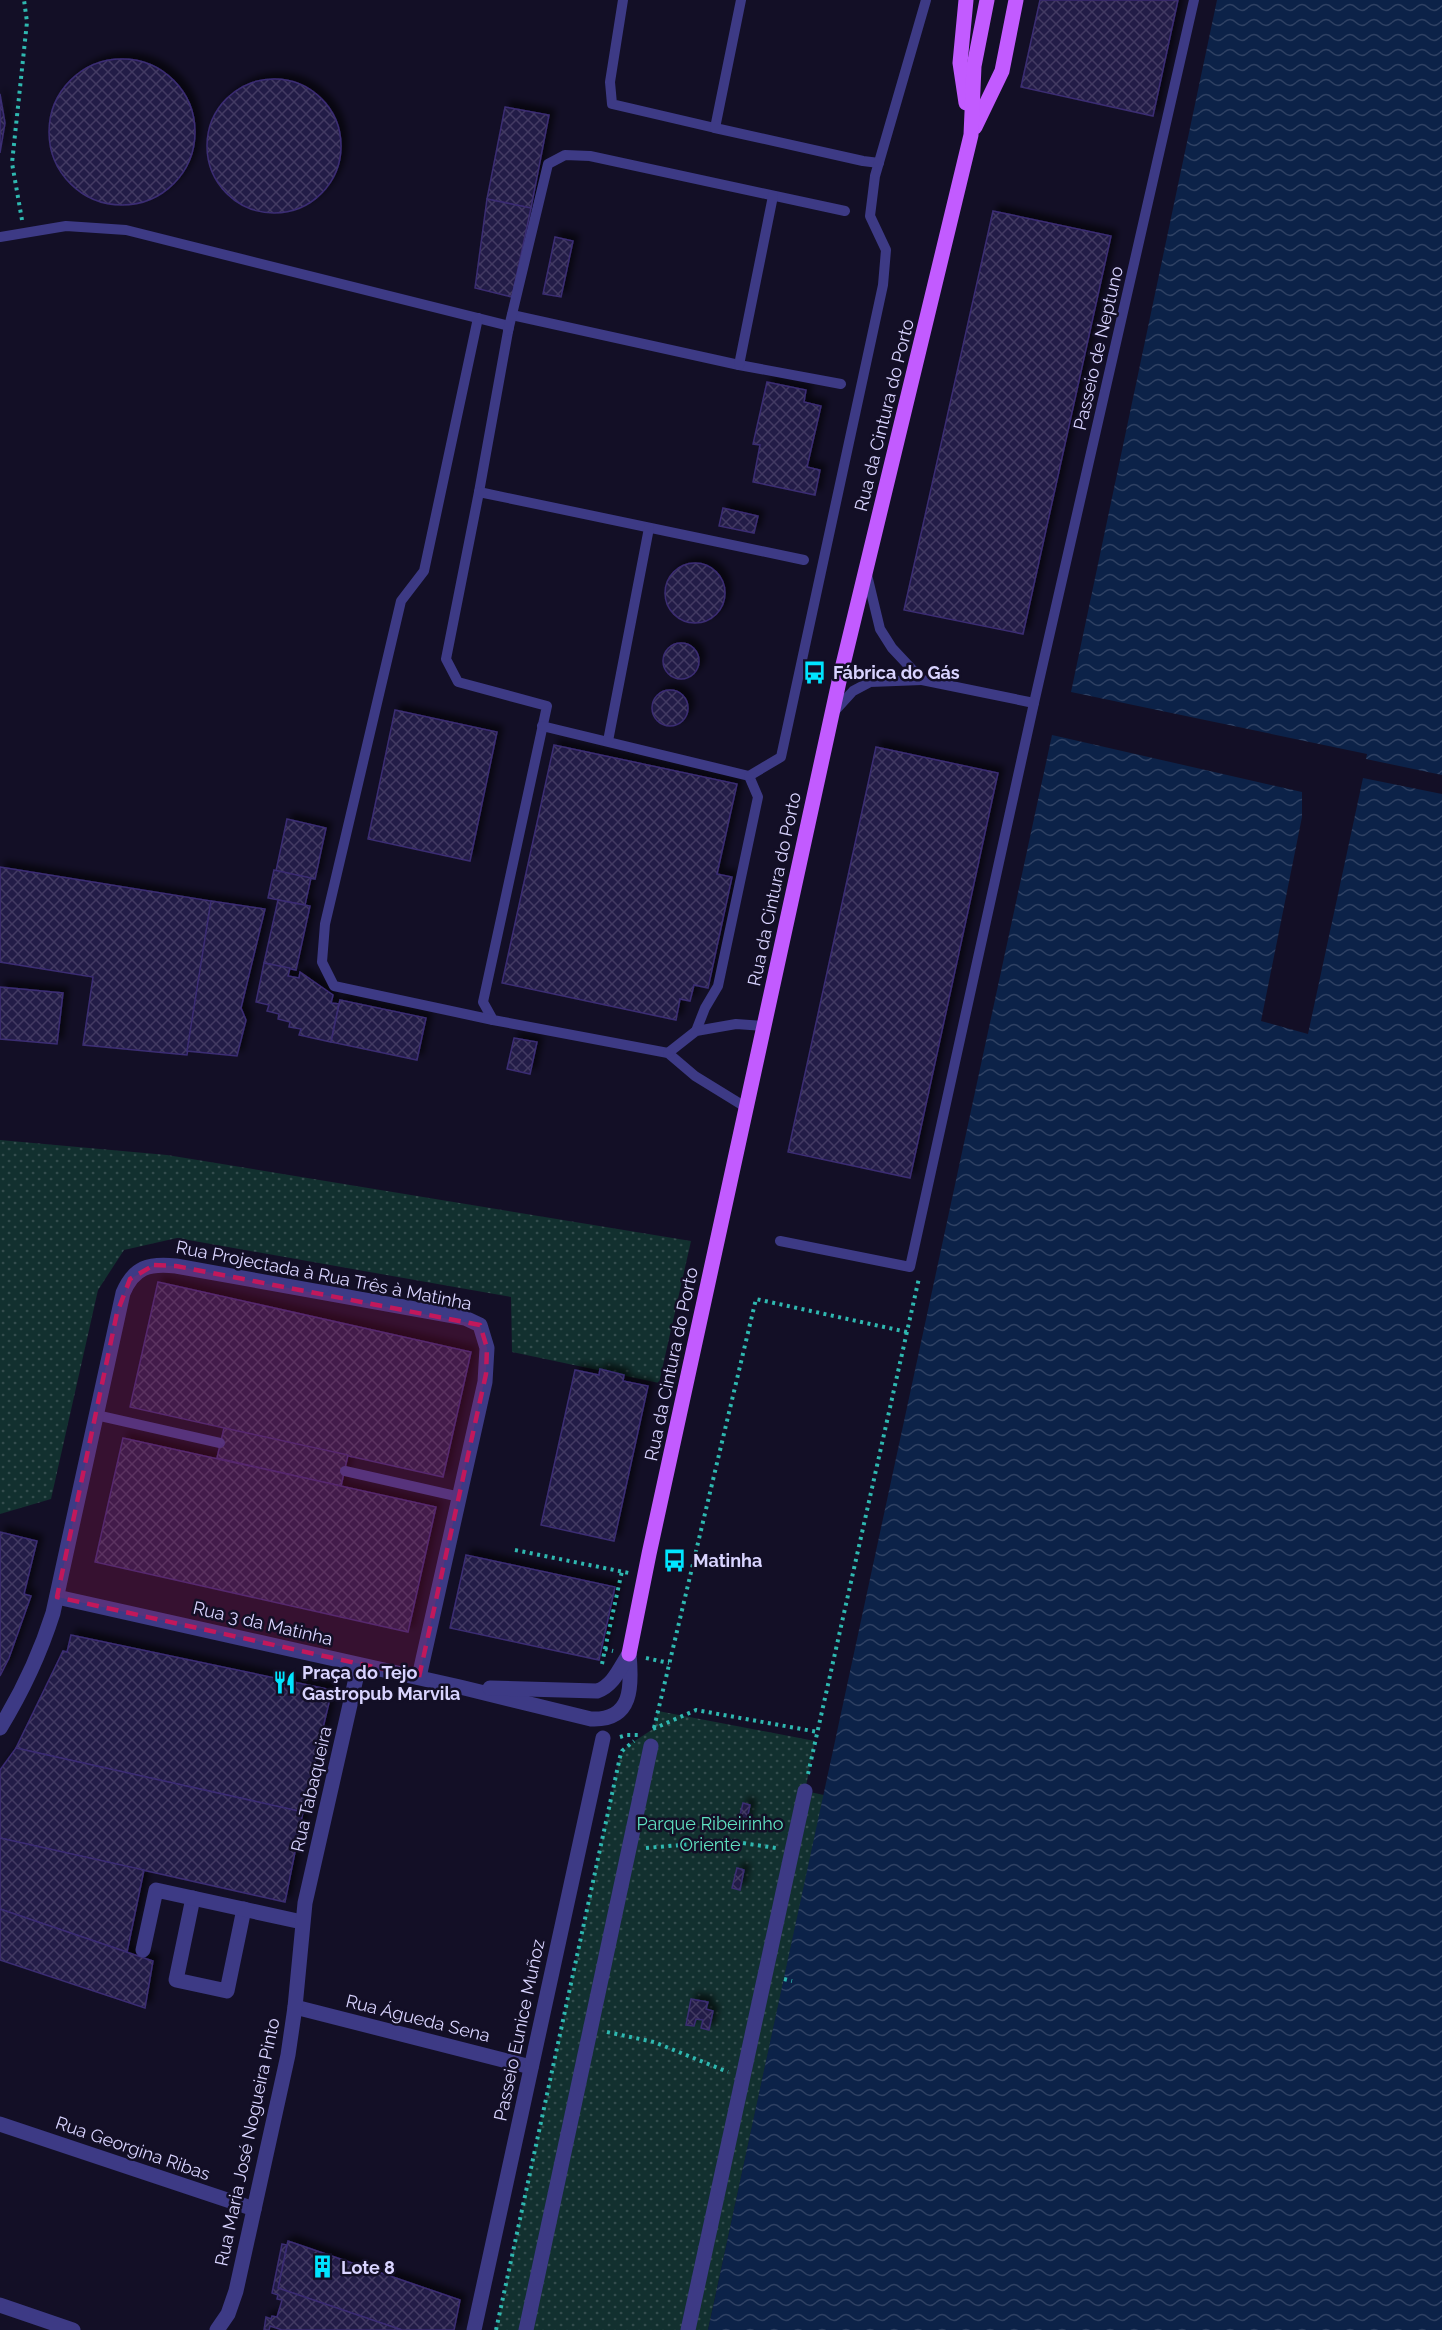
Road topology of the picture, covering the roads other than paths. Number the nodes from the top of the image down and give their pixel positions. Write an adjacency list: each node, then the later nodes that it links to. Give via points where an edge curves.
1 (623, 0): 8 (lane, via 610,82 612,104)
2 (741, 0): 8 (lane)
3 (926, 0): 10 (lane)
4 (966, 0): 9 (main road, via 960,63)
5 (987, 0): 9 (main road, Rua da Cintura do Porto, via 974,66)
6 (1016, 0): 9 (main road, Rua da Cintura do Porto, via 1002,71)
7 (1194, 0): 24 (lane, Passeio de Neptuno)
8 (715, 128): 10 (lane)
9 (971, 135): 22 (main road, Rua da Cintura do Porto)
10 (879, 163): 28 (lane, via 870,216 886,250 883,285 781,757)
11 (773, 196): 12 (lane); 14 (lane, via 565,154 548,164); 17 (lane)
12 (845, 211)
13 (0, 237): 15 (lane, via 66,226 126,230)
14 (512, 315): 16 (lane); 17 (lane)
15 (478, 318): 16 (lane, via 509,326); 29 (lane, via 424,571 401,601 326,924 322,962 334,986)
16 (508, 333): 19 (lane)
17 (739, 365): 18 (lane)
18 (841, 384)
19 (479, 492): 20 (lane); 26 (lane, via 446,659 458,682 547,705)
20 (649, 528): 21 (lane); 27 (lane)
21 (804, 560)
22 (866, 570): 23 (lane, via 880,629); 25 (main road, Rua da Cintura do Porto)
23 (922, 681): 24 (lane); 25 (lane, via 870,682 853,691)
24 (1034, 703): 34 (lane, Passeio de Neptuno, via 910,1267)
25 (832, 713): 30 (main road, Rua da Cintura do Porto)
26 (542, 726): 27 (lane); 29 (lane, via 483,1002)
27 (608, 741): 28 (lane)
28 (748, 776): 31 (lane, via 758,797 718,986)
29 (493, 1020): 32 (lane)
30 (765, 1026): 31 (lane, via 736,1024); 33 (main road, Rua da Cintura do Porto)
31 (696, 1030): 32 (lane)
32 (668, 1053): 33 (lane, via 695,1076)
33 (747, 1108): 40 (main road, Rua da Cintura do Porto)
34 (780, 1241)
35 (96, 1415): 36 (lane); 38 (street, Rua Projectada à Rua Três à Matinha, via 123,1293 137,1272 154,1265 465,1318 480,1325 488,1356); 39 (street, Rua Projectada à Rua Três à Matinha)
36 (220, 1443)
37 (345, 1471): 38 (lane)
38 (460, 1497): 42 (street, Rua Projectada à Rua Três à Matinha)
39 (57, 1597): 41 (street, Rua 3 da Matinha); 44 (street, Rua Projectada à Rua Três à Matinha, via 40,1650)
40 (629, 1654): 43 (street, Rua 3 da Matinha, via 612,1682 597,1691); 43 (street, Rua 3 da Matinha, via 628,1695 621,1710 609,1719 582,1718)
41 (359, 1665): 42 (street, Rua 3 da Matinha); 50 (street, Rua Tabaqueira)
42 (419, 1677): 43 (street, Rua 3 da Matinha)
43 (460, 1686)
44 (0, 1728)
45 (603, 1738): 53 (street, Passeio Eunice Muñoz)
46 (651, 1746): 60 (street)
47 (805, 1791): 61 (street)
48 (193, 1898): 49 (street); 49 (street, via 176,1980 228,1991); 51 (street, via 156,1890)
49 (244, 1909): 50 (street)
50 (302, 1922): 52 (street, Rua Maria José Nogueira Pinto)
51 (143, 1950)
52 (295, 2007): 53 (street, Rua Águeda Sena); 55 (street, Rua Maria José Nogueira Pinto)
53 (531, 2067): 59 (street, Passeio Eunice Muñoz)
54 (0, 2124): 55 (street, Rua Georgina Ribas)
55 (254, 2209): 58 (street, Rua Maria José Nogueira Pinto, via 233,2302)
56 (0, 2305): 57 (street)
57 (73, 2330)
58 (217, 2330)
59 (474, 2330)
60 (526, 2330)
61 (688, 2330)

